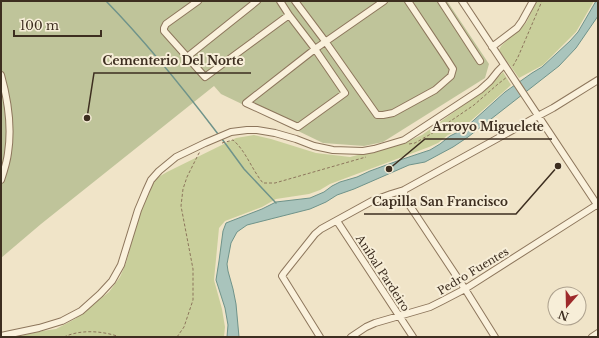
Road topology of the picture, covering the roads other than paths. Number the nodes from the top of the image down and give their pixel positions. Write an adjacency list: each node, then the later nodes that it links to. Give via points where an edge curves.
1 (198, 1): 14 (street, via 164,28)
2 (257, 1): 14 (street)
3 (280, 1): 10 (street)
4 (295, 1): 11 (street)
5 (384, 1): 11 (street)
6 (408, 1): 11 (street, via 453,69 451,76 435,90 393,113 377,115)
7 (441, 1): 15 (street)
8 (462, 1): 12 (street)
9 (533, 1): 12 (street, via 518,28)
10 (289, 15): 13 (street); 14 (street, via 205,77)
11 (325, 41): 13 (street)
12 (492, 47): 16 (street)
13 (315, 49): 13 (street, via 302,59 246,103 298,127 345,93)
14 (187, 57)
15 (480, 60)
16 (504, 65): 19 (street); 28 (street, via 480,90 404,140 374,149 333,150 257,130 231,132 176,157 151,180 138,210 121,265 112,281 100,294 81,311 62,321)
17 (1, 75): 20 (street, via 9,114 8,153)
18 (598, 80): 19 (street)
19 (538, 116): 22 (street); 23 (street)
20 (2, 171): 21 (street)
21 (1, 180)
22 (404, 190): 24 (street, via 372,202); 25 (street, via 406,200)
23 (598, 205): 25 (street, Pedro Fuentes)
24 (337, 220): 26 (street, Aníbal Pardeiro); 29 (street, via 315,234 282,276)
25 (465, 289): 26 (street, Pedro Fuentes, via 437,304); 32 (street)
26 (399, 316): 30 (street, Pedro Fuentes, via 366,327); 31 (street, Aníbal Pardeiro)
27 (598, 333): 33 (street)
28 (1, 336)
29 (320, 337)
30 (351, 337)
31 (413, 337)
32 (495, 337)
33 (592, 337)

